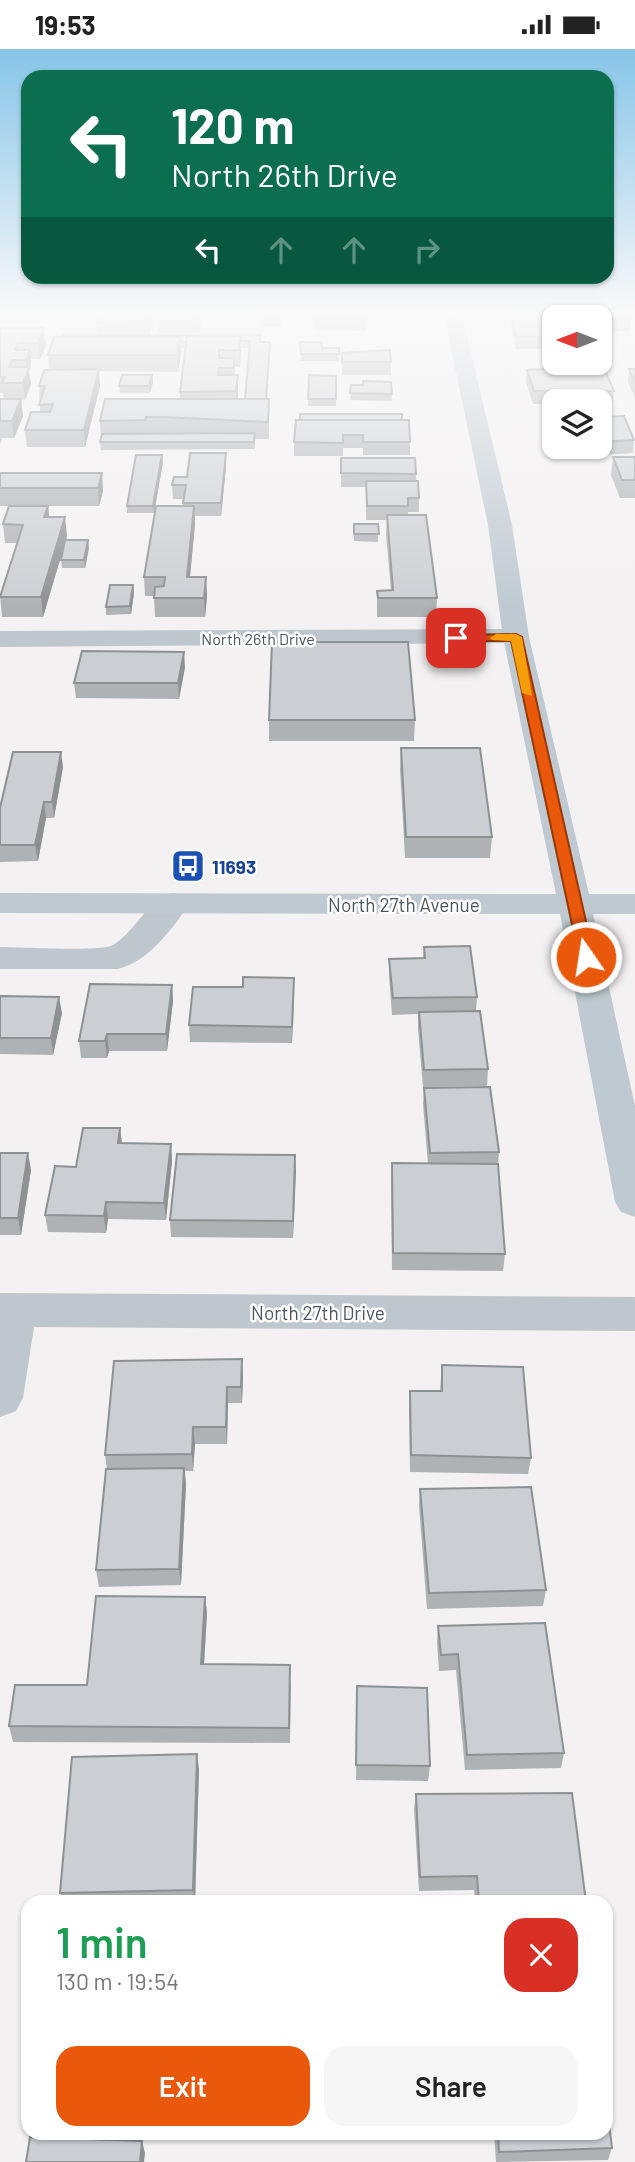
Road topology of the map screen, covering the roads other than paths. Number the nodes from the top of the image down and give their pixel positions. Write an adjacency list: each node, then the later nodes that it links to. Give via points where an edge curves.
1 (475, 414): 2 (street, via 500,525)
2 (516, 637): 3 (street, North 26th Drive); 6 (street)
3 (0, 639)
4 (0, 903): 5 (street, North 27th Avenue)
5 (173, 903): 6 (street, North 27th Avenue); 8 (street, via 141,940 118,958)
6 (574, 904): 7 (street, North 27th Avenue); 9 (street)
7 (635, 904)
8 (0, 958)
9 (635, 1202)
10 (7, 1310): 11 (street, North 27th Drive); 12 (street)
11 (635, 1314)
12 (0, 1398)

